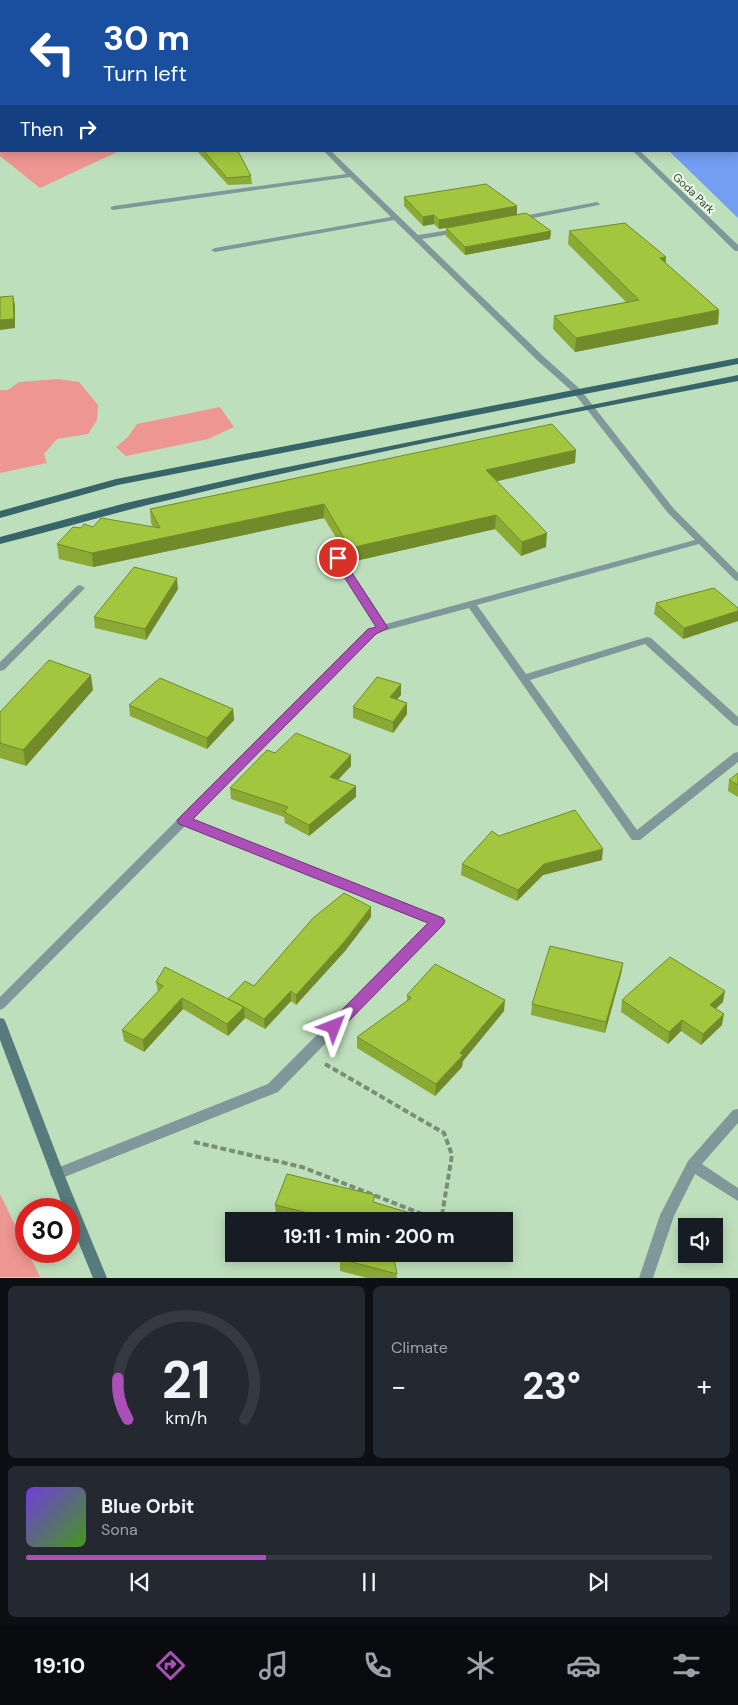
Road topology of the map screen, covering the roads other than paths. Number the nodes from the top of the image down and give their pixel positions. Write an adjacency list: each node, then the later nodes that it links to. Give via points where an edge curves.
1 (328, 152): 3 (street)
2 (637, 152): 10 (street, Goda Park)
3 (351, 175): 5 (street); 6 (street)
4 (598, 204): 7 (street)
5 (113, 208)
6 (395, 218): 9 (street); 11 (street)
7 (512, 220)
8 (464, 229): 9 (street)
9 (416, 238): 14 (street)
10 (738, 249)
11 (215, 250)
12 (738, 361): 14 (main road)
13 (738, 378): 15 (main road)
14 (577, 392): 15 (street); 16 (main road, via 116,482)
15 (589, 406): 17 (main road, via 209,486); 18 (street, via 671,511)
16 (0, 515)
17 (0, 541)
18 (701, 541): 20 (street); 22 (street)
19 (338, 558): 23 (street)
20 (738, 578)
21 (80, 588): 24 (street)
22 (472, 604): 23 (street); 25 (street)
23 (382, 628): 28 (street, via 372,631)
24 (0, 668)
25 (524, 678): 26 (street, via 647,640); 27 (street, via 636,837)
26 (738, 722)
27 (738, 756)
28 (184, 820): 29 (street); 33 (street, via 438,921 273,1088)
29 (0, 1005)
30 (0, 1023): 33 (main road)
31 (738, 1114): 32 (street)
32 (693, 1165): 34 (street); 36 (street, via 667,1215)
33 (57, 1174): 35 (main road)
34 (738, 1195)
35 (100, 1278)
36 (646, 1278)

